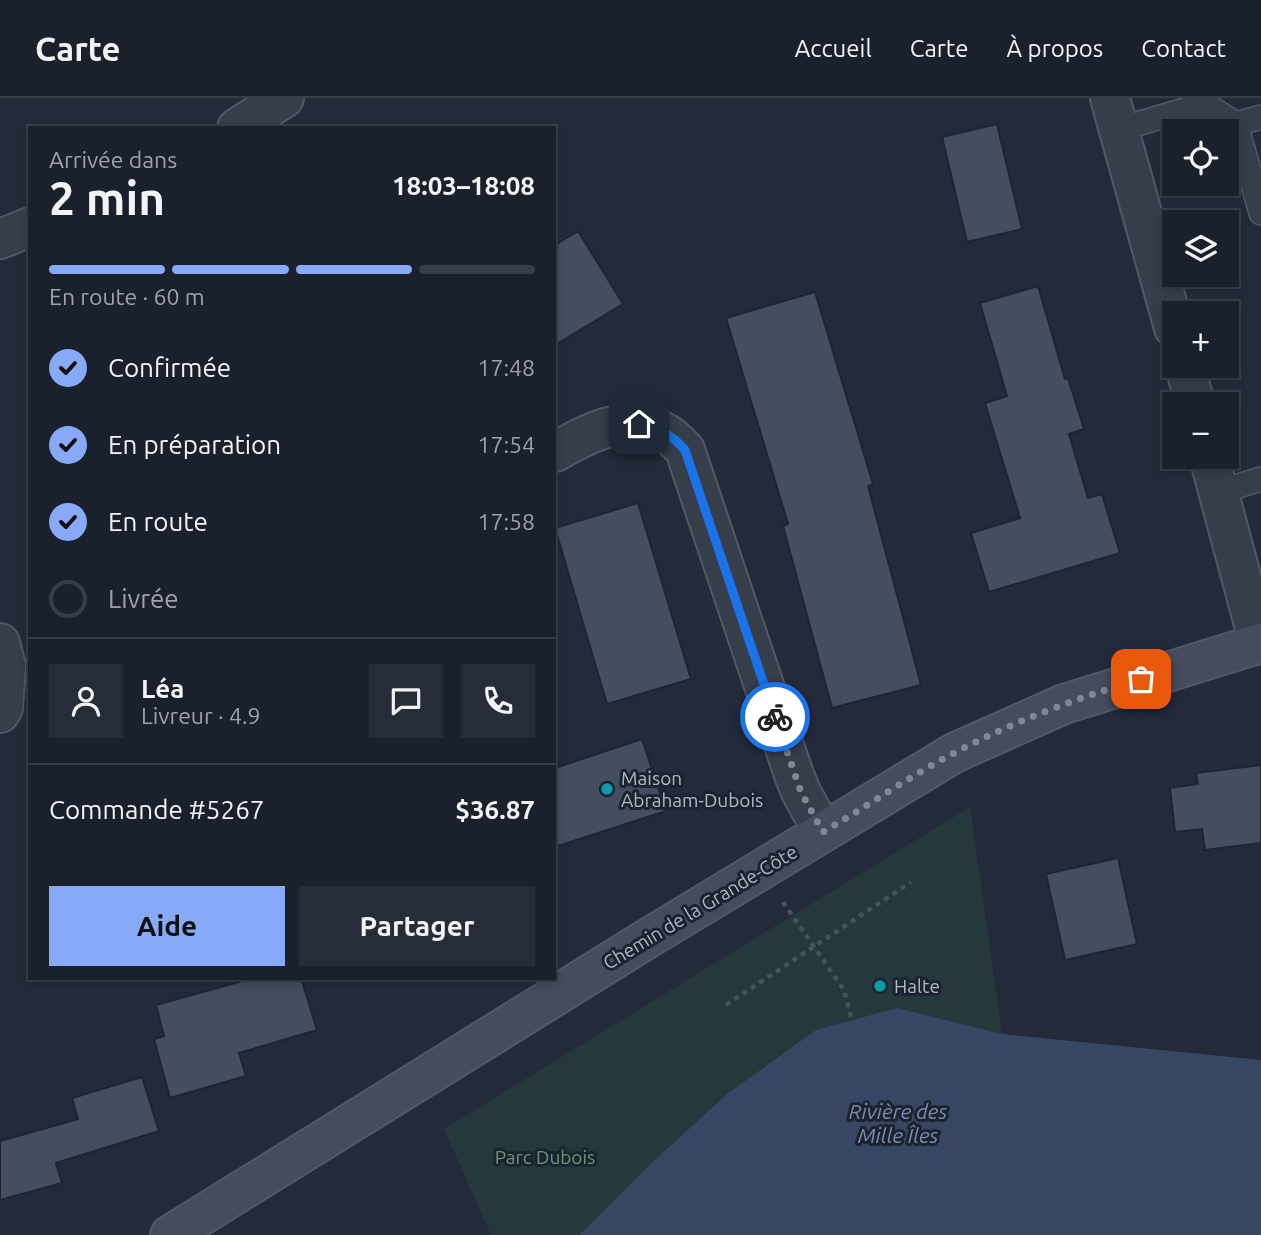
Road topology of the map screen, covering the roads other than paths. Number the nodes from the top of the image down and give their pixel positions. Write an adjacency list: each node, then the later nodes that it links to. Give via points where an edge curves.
1 (284, 98): 6 (street)
2 (1115, 113): 4 (lane, via 1205,104); 11 (street)
3 (1261, 117): 5 (lane)
4 (1228, 119)
5 (1239, 123)
6 (240, 126)
7 (1239, 135): 8 (lane)
8 (1261, 213)
9 (28, 228): 10 (street)
10 (0, 239)
11 (1167, 301)
12 (556, 451): 18 (street, via 590,431 639,424 662,430 685,450 794,775)
13 (1214, 474): 14 (lane); 16 (street)
14 (1261, 479)
15 (0, 643): 17 (street, via 6,666)
16 (1260, 643): 18 (main road, Chemin de la Grande-Côte, via 1104,690 1024,720 954,753)
17 (0, 713)
18 (823, 832): 19 (main road, Chemin de la Grande-Côte)
19 (541, 990): 20 (main road, Chemin de la Grande-Côte)
20 (170, 1235)

